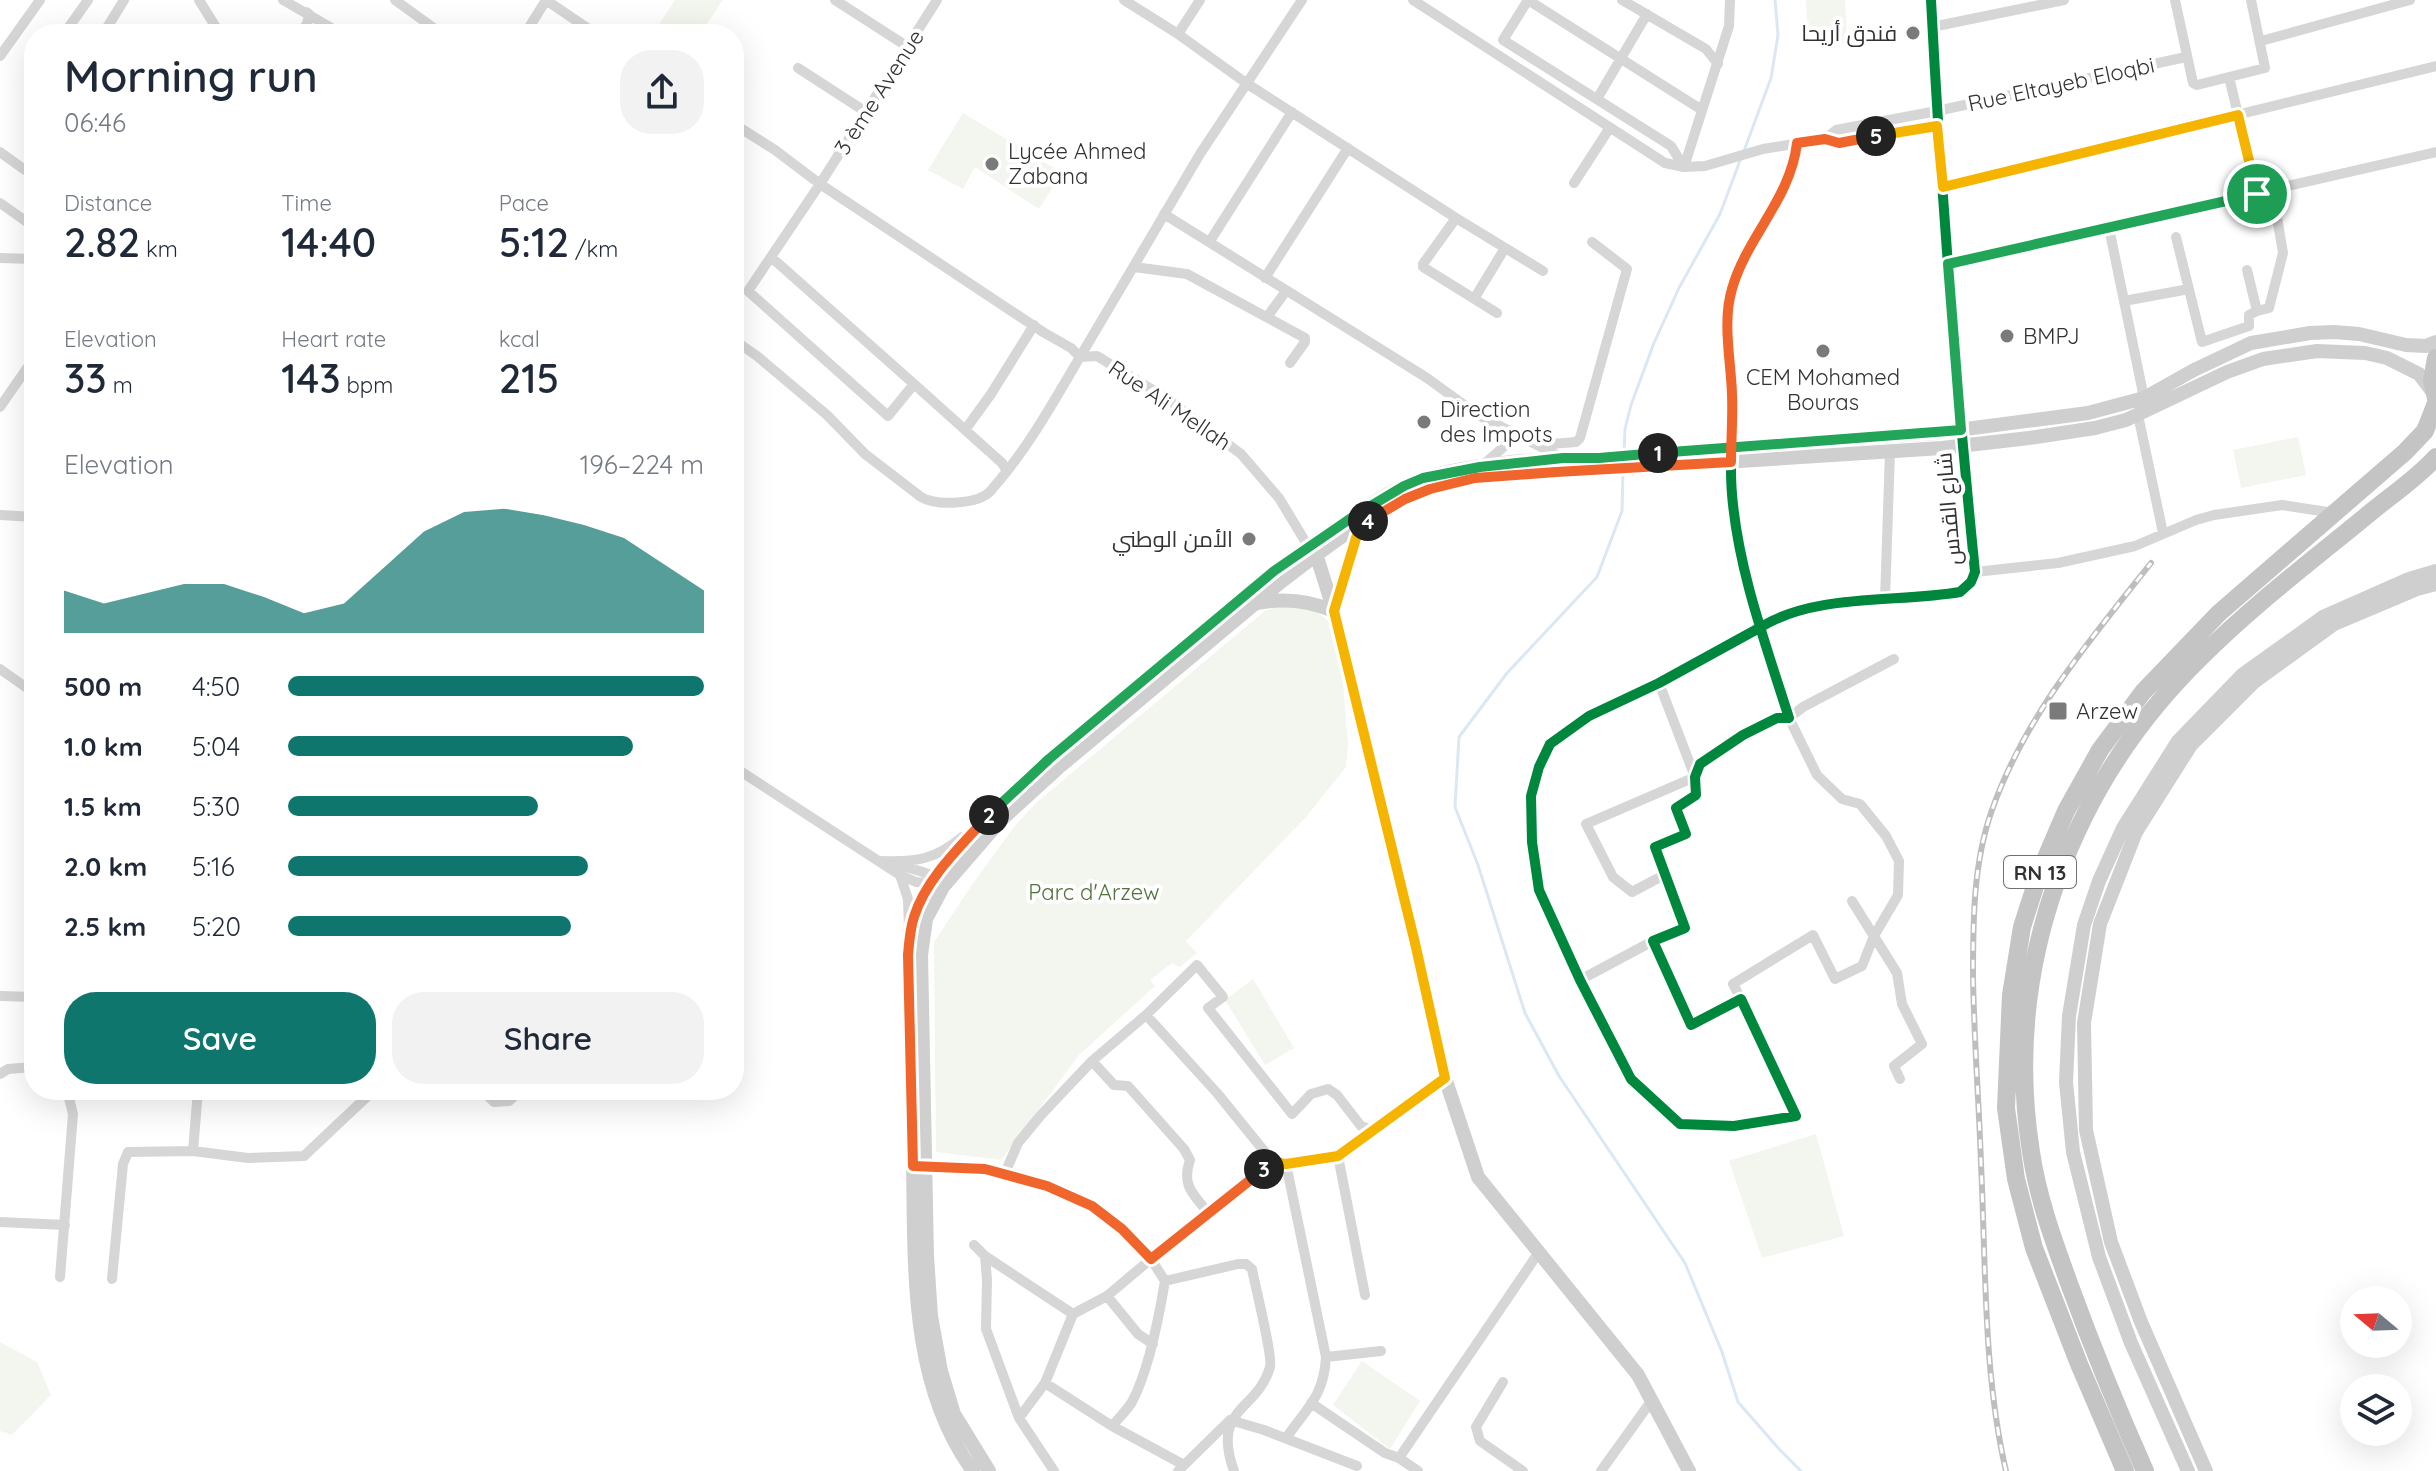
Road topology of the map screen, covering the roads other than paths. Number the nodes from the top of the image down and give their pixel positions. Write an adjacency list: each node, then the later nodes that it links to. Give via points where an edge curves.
1 (40, 0): 36 (street)
2 (88, 0): 24 (street)
3 (124, 0): 25 (street)
4 (199, 0): 26 (street)
5 (283, 0): 22 (street)
6 (395, 0): 29 (street)
7 (546, 0): 30 (street); 31 (street)
8 (835, 0): 35 (street)
9 (937, 0): 35 (street, 3 ème Avenue)
10 (1124, 0): 33 (street)
11 (1200, 0): 33 (street)
12 (1302, 0): 43 (street)
13 (1413, 0): 51 (street)
14 (1528, 0): 38 (street); 44 (street, via 1503,40)
15 (1622, 0): 23 (street)
16 (1730, 0): 39 (street)
17 (1931, 0): 32 (street, شارع القدس)
18 (2064, 0): 32 (street)
19 (2175, 0): 37 (street)
20 (2251, 0): 34 (street)
21 (2410, 0): 34 (street)
22 (299, 8): 27 (street, via 309,14); 28 (street)
23 (1647, 14): 38 (street); 39 (street, via 1706,49)
24 (71, 24)
25 (109, 24)
26 (214, 24)
27 (307, 24)
28 (325, 24)
29 (428, 24)
30 (531, 24)
31 (581, 24)
32 (1932, 27): 46 (street, شارع القدس)
33 (1178, 34): 43 (street)
34 (2261, 41): 42 (street, via 2265,68)
35 (908, 47): 47 (street, 3 ème Avenue)
36 (0, 56)
37 (2186, 57): 42 (street, via 2194,85); 46 (street, Rue Eltayeb Eloqbi)
38 (1621, 59): 44 (street); 45 (street)
39 (1718, 64): 45 (street)
40 (2436, 66): 49 (street)
41 (798, 68): 47 (street)
42 (2229, 77): 49 (street)
43 (1246, 83): 48 (street); 65 (street)
44 (1597, 99): 58 (street, via 1671,146)
45 (1702, 110): 58 (street)
46 (1937, 111): 50 (street, شارع القدس); 53 (street, Rue Eltayeb Eloqbi, via 1836,130)
47 (866, 112): 61 (street, 3 ème Avenue)
48 (1292, 112): 55 (street); 71 (street)
49 (2238, 115): 62 (street); 63 (street)
50 (1937, 126): 53 (street, via 1839,143); 62 (street, شارع القدس)
51 (1609, 129): 58 (street, via 1665,163); 60 (street)
52 (744, 130): 61 (street)
53 (1825, 139): 54 (street)
54 (1797, 143): 58 (street); 108 (street, via 1785,187 1731,290)
55 (1348, 148): 67 (street); 81 (street)
56 (0, 152): 59 (street)
57 (2436, 152): 63 (street)
58 (1684, 167)
59 (24, 169)
60 (1574, 183)
61 (820, 184): 74 (street, 3 ème Avenue); 89 (street)
62 (1943, 187): 77 (street, شارع القدس)
63 (2257, 194): 69 (street)
64 (0, 203): 68 (street)
65 (1164, 214): 71 (street); 78 (street)
66 (2277, 217): 86 (street, via 2283,253 2269,308)
67 (1456, 218): 73 (street); 84 (street, via 1423,267)
68 (24, 220)
69 (2109, 228): 77 (street); 85 (street)
70 (2176, 237): 82 (street)
71 (1210, 241): 81 (street)
72 (1592, 242): 106 (street, via 1626,267 1623,285 1580,438)
73 (1505, 248): 80 (street); 84 (street)
74 (771, 257): 98 (street); 98 (street, 3 ème Avenue, via 748,291 888,416)
75 (0, 258): 76 (street)
76 (24, 259)
77 (1948, 264): 105 (street, شارع القدس)
78 (1134, 267): 88 (street, via 1187,274); 92 (street)
79 (2247, 270): 86 (street)
80 (1543, 271)
81 (1265, 278): 83 (street)
82 (2189, 289): 85 (street); 86 (street, via 2202,342 2249,326 2249,315)
83 (1286, 291): 88 (street); 104 (street)
84 (1474, 299): 87 (street)
85 (2124, 301): 99 (street)
86 (2257, 311)
87 (1497, 313)
88 (1267, 317): 94 (street, via 1306,339)
89 (1034, 325): 92 (street); 103 (street)
90 (2436, 342): 95 (main road, via 2406,345 2359,334 2310,333 2251,343)
91 (744, 348): 113 (street, Rue Ali Mellah, via 927,501 960,503 987,494)
92 (1080, 357): 113 (street, Rue Ali Mellah); 119 (street, Rue Ali Mellah, via 1097,356 1166,398 1241,454 1279,498)
93 (2436, 358): 100 (highway)
94 (1290, 363)
95 (2194, 370): 97 (main road); 99 (main road)
96 (24, 372): 101 (street)
97 (2204, 383): 100 (main road, via 2263,359 2340,351 2387,358 2409,368 2427,382); 102 (main road)
98 (914, 384): 103 (street)
99 (2144, 398): 105 (main road)
100 (2436, 399): 114 (highway, RN 13, via 2425,431)
101 (0, 407)
102 (2138, 415): 105 (main road, via 2095,428); 118 (street)
103 (965, 430): 113 (street)
104 (1517, 435): 106 (street); 112 (street)
105 (1962, 438): 107 (main road); 108 (main road); 121 (street, شارع القدس)
106 (1537, 445): 110 (street)
107 (1890, 451): 108 (main road); 123 (street)
108 (1731, 455): 111 (main road); 126 (street, via 1740,549)
109 (2436, 457): 199 (highway, RN 13, via 2202,656 2151,709 2090,805 2061,865 2039,938 2025,1042 2031,1154 2052,1235 2097,1361)
110 (1563, 458): 111 (main road); 112 (main road)
111 (1598, 464): 117 (main road, via 1449,484 1405,499)
112 (1480, 467): 119 (main road, via 1404,486)
113 (1007, 471)
114 (2334, 513): 118 (street, via 2282,505 2214,515); 198 (highway, RN 13, via 2219,613 2143,692 2100,750 2066,811 2022,927 2011,995 2006,1108 2016,1179 2034,1248)
115 (0, 515): 116 (street)
116 (24, 516)
117 (1360, 525): 119 (main road); 125 (main road)
118 (2163, 533): 121 (street, via 2135,546)
119 (1312, 551): 124 (main road); 125 (main road); 134 (main road, via 1274,571)
120 (2436, 571): 200 (main road, via 2323,617 2242,675 2178,741 2131,815 2084,925 2069,1016 2066,1082 2073,1152 2099,1257)
121 (1973, 577): 123 (street, via 1960,592)
122 (2436, 584): 201 (main road, via 2334,624 2254,682 2191,745 2136,832 2100,924 2084,1023 2086,1130 2111,1242)
123 (1885, 600): 126 (street, via 1823,605)
124 (1255, 604): 125 (main road, via 1295,601); 138 (main road, via 1046,779)
125 (1334, 611): 151 (main road)
126 (1761, 627): 129 (street); 131 (street)
127 (1894, 659): 131 (street)
128 (0, 669): 130 (street)
129 (1659, 683): 133 (street); 143 (street, via 1589,716 1550,744 1531,796 1539,890)
130 (24, 686)
131 (1789, 718): 133 (street, via 1777,718 1743,735 1700,764); 140 (street, via 1817,775 1842,799 1860,804 1899,861 1898,895)
132 (744, 773): 135 (street)
133 (1695, 777): 136 (street, via 1696,795 1676,808 1686,834 1655,847); 136 (street, via 1586,824 1613,877 1632,892)
134 (991, 812): 135 (street, via 932,857); 138 (main road)
135 (879, 861): 137 (street); 138 (street, via 929,874)
136 (1666, 874): 142 (street, via 1685,928)
137 (900, 875): 138 (street); 141 (street, via 908,899)
138 (938, 885): 141 (main road, via 914,915); 161 (main road, via 921,955)
139 (1852, 901): 140 (street)
140 (1874, 936): 146 (street, via 1862,966 1835,979 1813,935 1733,984); 152 (street, via 1897,973 1902,1004 1922,1044 1894,1066)
141 (910, 937): 161 (main road)
142 (1653, 941): 143 (street); 146 (street, via 1691,1025)
143 (1580, 980): 146 (street, via 1631,1079 1680,1124 1734,1126 1796,1116)
144 (0, 996): 145 (street)
145 (24, 997)
146 (1741, 999)
147 (1146, 1015): 148 (street); 156 (street, via 1197,965 1223,997 1208,1008 1292,1114 1311,1094 1328,1089 1361,1126); 159 (street)
148 (1092, 1061): 162 (street, via 1018,1143); 163 (street, via 1114,1085 1128,1086 1184,1149 1190,1160 1187,1185)
149 (24, 1068): 150 (street)
150 (0, 1074)
151 (1445, 1078): 156 (street); 167 (main road, via 1478,1177)
152 (1900, 1079)
153 (70, 1100): 165 (street, via 73,1114)
154 (197, 1100): 157 (street)
155 (363, 1100): 157 (street, via 304,1156 248,1158)
156 (1375, 1131): 158 (street)
157 (193, 1151): 171 (street, via 128,1152)
158 (1338, 1156): 160 (street); 173 (street)
159 (1273, 1162): 160 (street); 163 (street)
160 (1286, 1164): 178 (street)
161 (919, 1166): 162 (street); 190 (main road, via 919,1317 929,1374 943,1419); 191 (main road, via 931,1316 941,1371 954,1414)
162 (1005, 1173): 169 (street, via 1092,1206)
163 (1209, 1214): 169 (street)
164 (0, 1222): 165 (street)
165 (65, 1225): 170 (street)
166 (974, 1245): 168 (street)
167 (1539, 1252): 181 (main road, via 1638,1375); 187 (street)
168 (985, 1256): 175 (street); 183 (street, via 986,1329)
169 (1151, 1259): 172 (street); 174 (street)
170 (60, 1277)
171 (112, 1279)
172 (1165, 1281): 176 (street); 184 (street, via 1238,1264 1252,1269 1271,1363 1264,1380)
173 (1365, 1295)
174 (1107, 1296): 175 (street); 176 (street)
175 (1073, 1314): 180 (street)
176 (1153, 1344): 185 (street, via 1132,1401)
177 (1381, 1351): 178 (street)
178 (1326, 1357): 182 (street, via 1325,1377)
179 (1503, 1382): 195 (street, via 1476,1427 1480,1441)
180 (1045, 1383): 183 (street); 185 (street)
181 (1652, 1400): 196 (street); 197 (main road)
182 (1311, 1403): 186 (street); 187 (street)
183 (1019, 1418): 192 (street)
184 (1230, 1420): 186 (street); 189 (street); 193 (street, via 1228,1454)
185 (1112, 1426): 189 (street)
186 (1286, 1438): 188 (street)
187 (1399, 1458): 194 (street)
188 (1357, 1466)
189 (1181, 1468)
190 (973, 1471)
191 (989, 1471)
192 (1054, 1471)
193 (1234, 1471)
194 (1418, 1471)
195 (1523, 1471)
196 (1601, 1471)
197 (1689, 1471)
198 (2125, 1471)
199 (2145, 1471)
200 (2188, 1471)
201 (2206, 1471)

